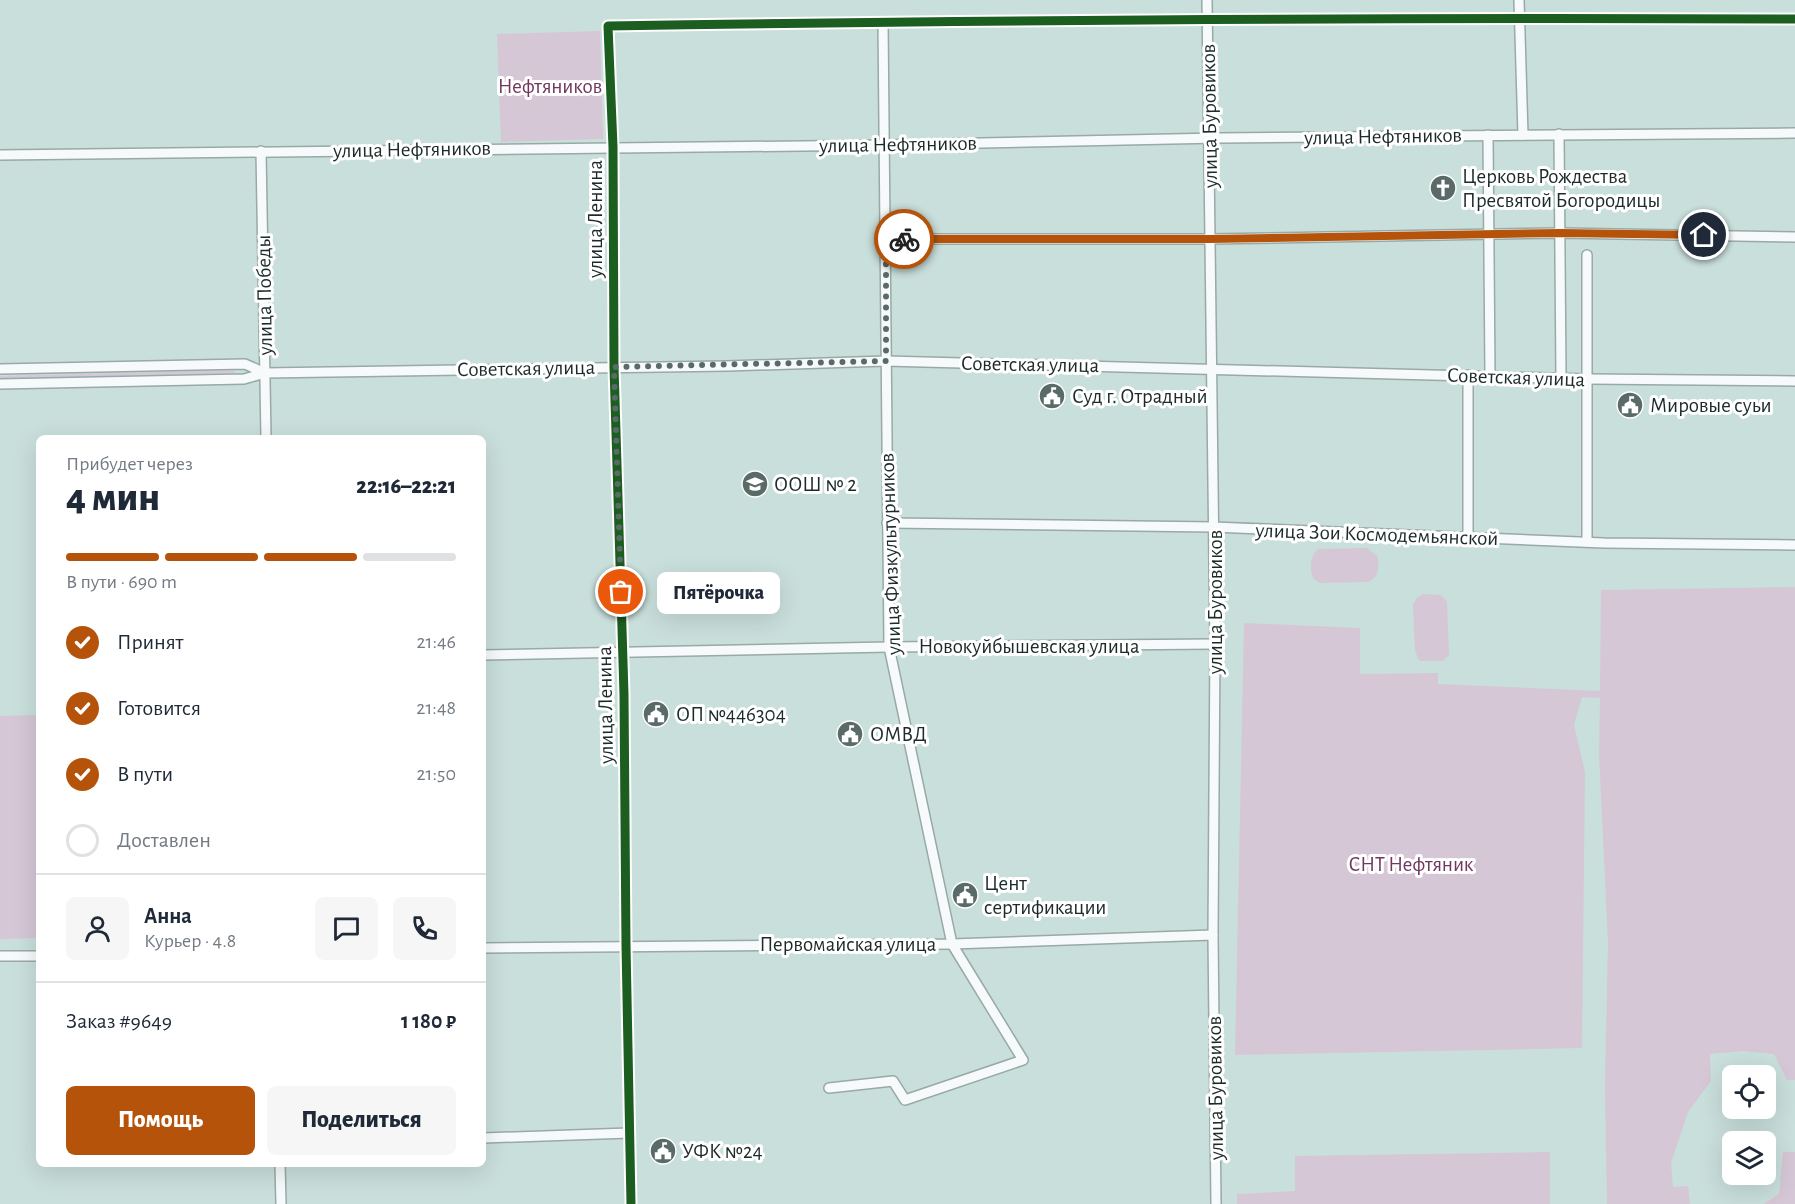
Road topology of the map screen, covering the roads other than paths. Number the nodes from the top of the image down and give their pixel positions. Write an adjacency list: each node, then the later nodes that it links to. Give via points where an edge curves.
1 (1208, 0): 5 (street, улица Буровиков)
2 (1519, 0): 3 (street)
3 (1519, 18): 4 (street); 5 (street); 10 (street)
4 (1795, 19)
5 (1208, 20): 6 (street); 11 (street, улица Буровиков)
6 (883, 22): 12 (street, улица Физкультурников); 13 (street, улица Ленина, via 608,26)
7 (1795, 133): 8 (street, улица Нефтяников)
8 (1559, 134): 10 (street, улица Нефтяников); 16 (street)
9 (1488, 135): 10 (street, улица Нефтяников); 11 (street, улица Нефтяников); 17 (street)
10 (1523, 135)
11 (1209, 138): 12 (street, улица Нефтяников); 20 (street, улица Буровиков)
12 (885, 145): 13 (street, улица Нефтяников); 19 (street, улица Физкультурников)
13 (613, 147): 14 (street, улица Нефтяников); 23 (street, улица Ленина)
14 (261, 151): 15 (street, улица Нефтяников); 26 (street, улица Победы)
15 (0, 155)
16 (1560, 233): 17 (street); 18 (street); 29 (street)
17 (1489, 235): 20 (street); 28 (street)
18 (1795, 237)
19 (886, 239): 20 (street); 22 (street, улица Физкультурников)
20 (1210, 239): 25 (street, улица Буровиков)
21 (1587, 255): 30 (street)
22 (886, 361): 23 (street, Советская улица); 25 (street, Советская улица); 34 (street, улица Физкультурников)
23 (614, 367): 26 (street, Советская улица); 41 (street, улица Ленина)
24 (0, 369): 26 (street, Советская улица, via 245,364)
25 (1212, 369): 27 (street, Советская улица); 35 (street, улица Буровиков)
26 (265, 373): 32 (street, Советская улица, via 244,379); 33 (street, улица Победы)
27 (1468, 375): 28 (street, Советская улица); 36 (street)
28 (1490, 376): 29 (street, Советская улица)
29 (1561, 378): 30 (street, Советская улица)
30 (1589, 379): 31 (street, Советская улица); 37 (street)
31 (1795, 381)
32 (0, 384)
33 (266, 435)
34 (887, 523): 35 (street, улица Зои Космодемьянской); 40 (street, улица Физкультурников)
35 (1214, 527): 36 (street, улица Зои Космодемьянской); 39 (street, улица Буровиков)
36 (1468, 537): 37 (street, улица Зои Космодемьянской)
37 (1587, 542): 38 (street, улица Зои Космодемьянской)
38 (1795, 545)
39 (1215, 644): 40 (street, Новокуйбышевская улица); 43 (street, улица Буровиков)
40 (889, 647): 41 (street, Новокуйбышевская улица); 44 (street, улица Физкультурников)
41 (622, 653): 42 (street, Новокуйбышевская улица); 45 (street, улица Ленина)
42 (486, 654)
43 (1213, 934): 44 (street, Первомайская улица); 55 (street, улица Буровиков)
44 (952, 944): 45 (street, Первомайская улица); 49 (street, улица Физкультурников, via 1023,1060 905,1100 893,1081)
45 (626, 945): 46 (street, Первомайская улица); 50 (street, улица Ленина)
46 (486, 948)
47 (0, 956): 48 (street)
48 (36, 956)
49 (829, 1088)
50 (629, 1133): 51 (street); 54 (street, улица Ленина)
51 (486, 1138)
52 (280, 1167): 53 (street)
53 (281, 1204)
54 (631, 1204)
55 (1216, 1204)

